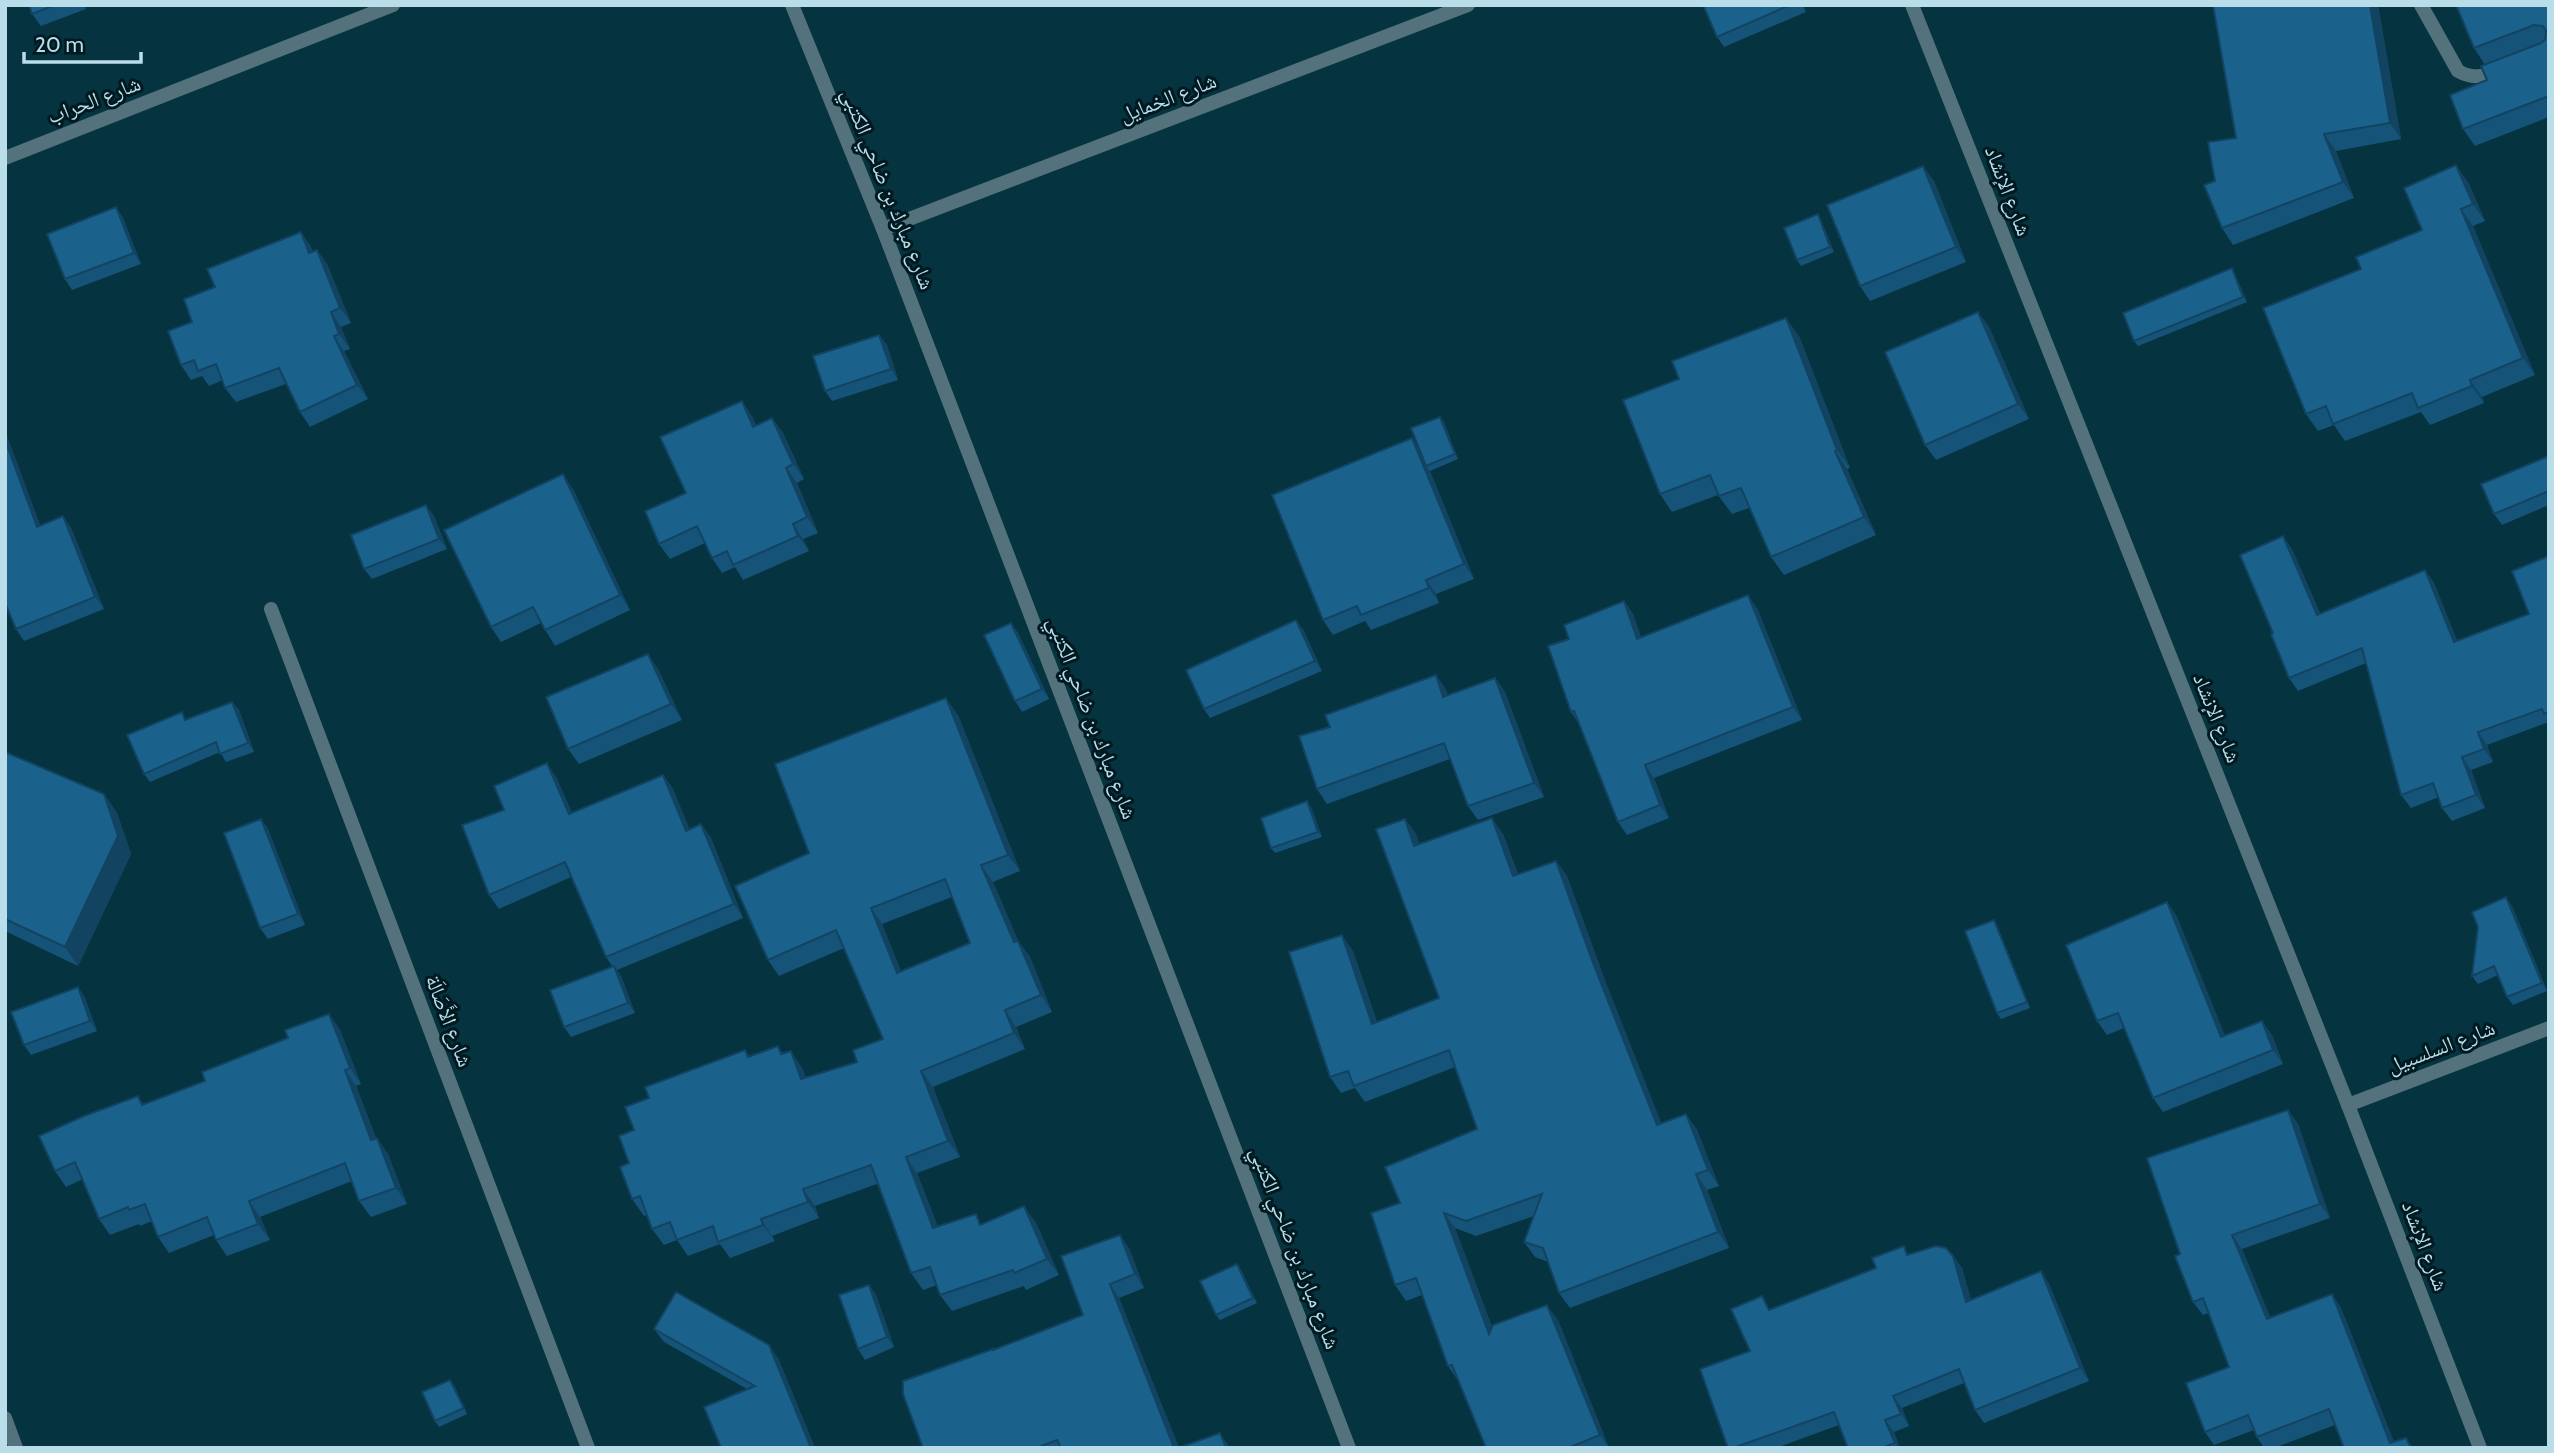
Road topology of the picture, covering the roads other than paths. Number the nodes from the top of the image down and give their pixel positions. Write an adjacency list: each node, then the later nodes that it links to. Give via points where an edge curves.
1 (393, 5): 7 (street, شارع الحراب)
2 (792, 5): 8 (street, شارع مبارك بن ضاحي الكتبي)
3 (1468, 5): 8 (street, شارع الخمايل)
4 (1912, 5): 11 (street, شارع الإنشاد)
5 (2421, 5): 6 (street, via 2458,71 2479,78)
6 (2514, 64)
7 (5, 158)
8 (883, 229): 15 (street, شارع مبارك بن ضاحي الكتبي)
9 (271, 609): 14 (street, شارع الأَصَالَة)
10 (2549, 1028): 11 (street, شارع السلسبيل)
11 (2348, 1105): 16 (street, شارع الإنشاد)
12 (5, 1418): 13 (street)
13 (16, 1448)
14 (587, 1448)
15 (1349, 1448)
16 (2480, 1448)

